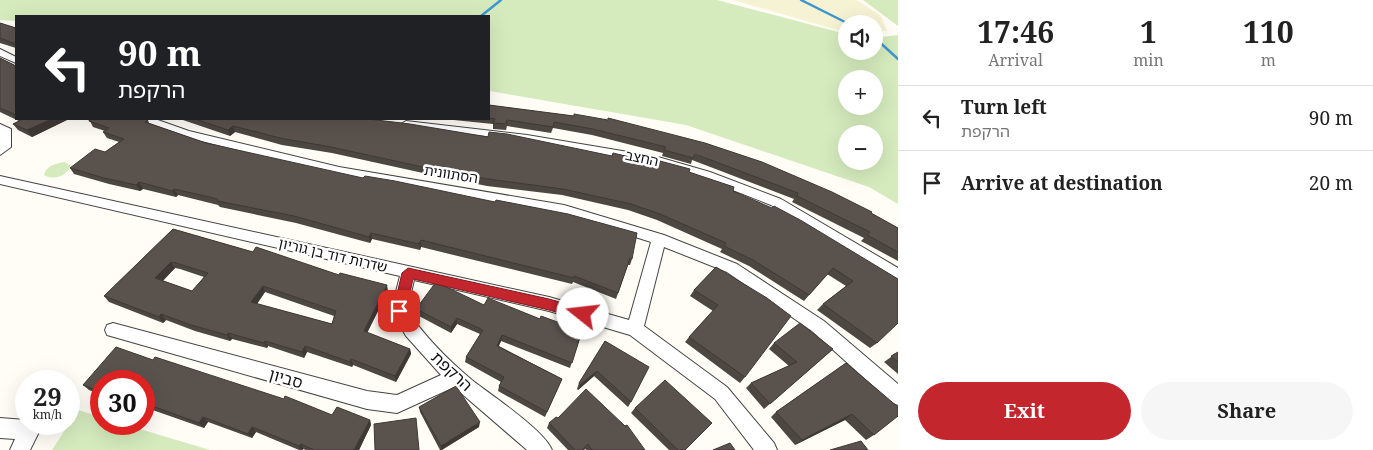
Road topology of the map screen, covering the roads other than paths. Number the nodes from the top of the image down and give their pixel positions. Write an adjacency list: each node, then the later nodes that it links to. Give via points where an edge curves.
1 (0, 52): 2 (street)
2 (15, 60)
3 (149, 120): 8 (street, הסתוונית, via 185,134 339,171 564,210)
4 (390, 122): 10 (street, החצב, via 527,138 658,161 776,202)
5 (0, 127): 6 (street, via 4,129 5,147)
6 (0, 151)
7 (0, 180): 9 (street, שדרות דוד בן גוריון)
8 (659, 239): 11 (street); 14 (street, via 732,268 818,326)
9 (408, 273): 11 (street, שדרות דוד בן גוריון, via 549,304); 13 (street, הרקפת, via 399,311 410,330)
10 (898, 275)
11 (635, 329): 18 (street, שדרות דוד בן גוריון, via 721,393)
12 (113, 330): 13 (street, סביון, via 367,400 397,404)
13 (456, 377): 17 (street, הרקפת)
14 (898, 396)
15 (0, 428): 16 (street, via 30,430)
16 (20, 450)
17 (542, 450)
18 (767, 450)

